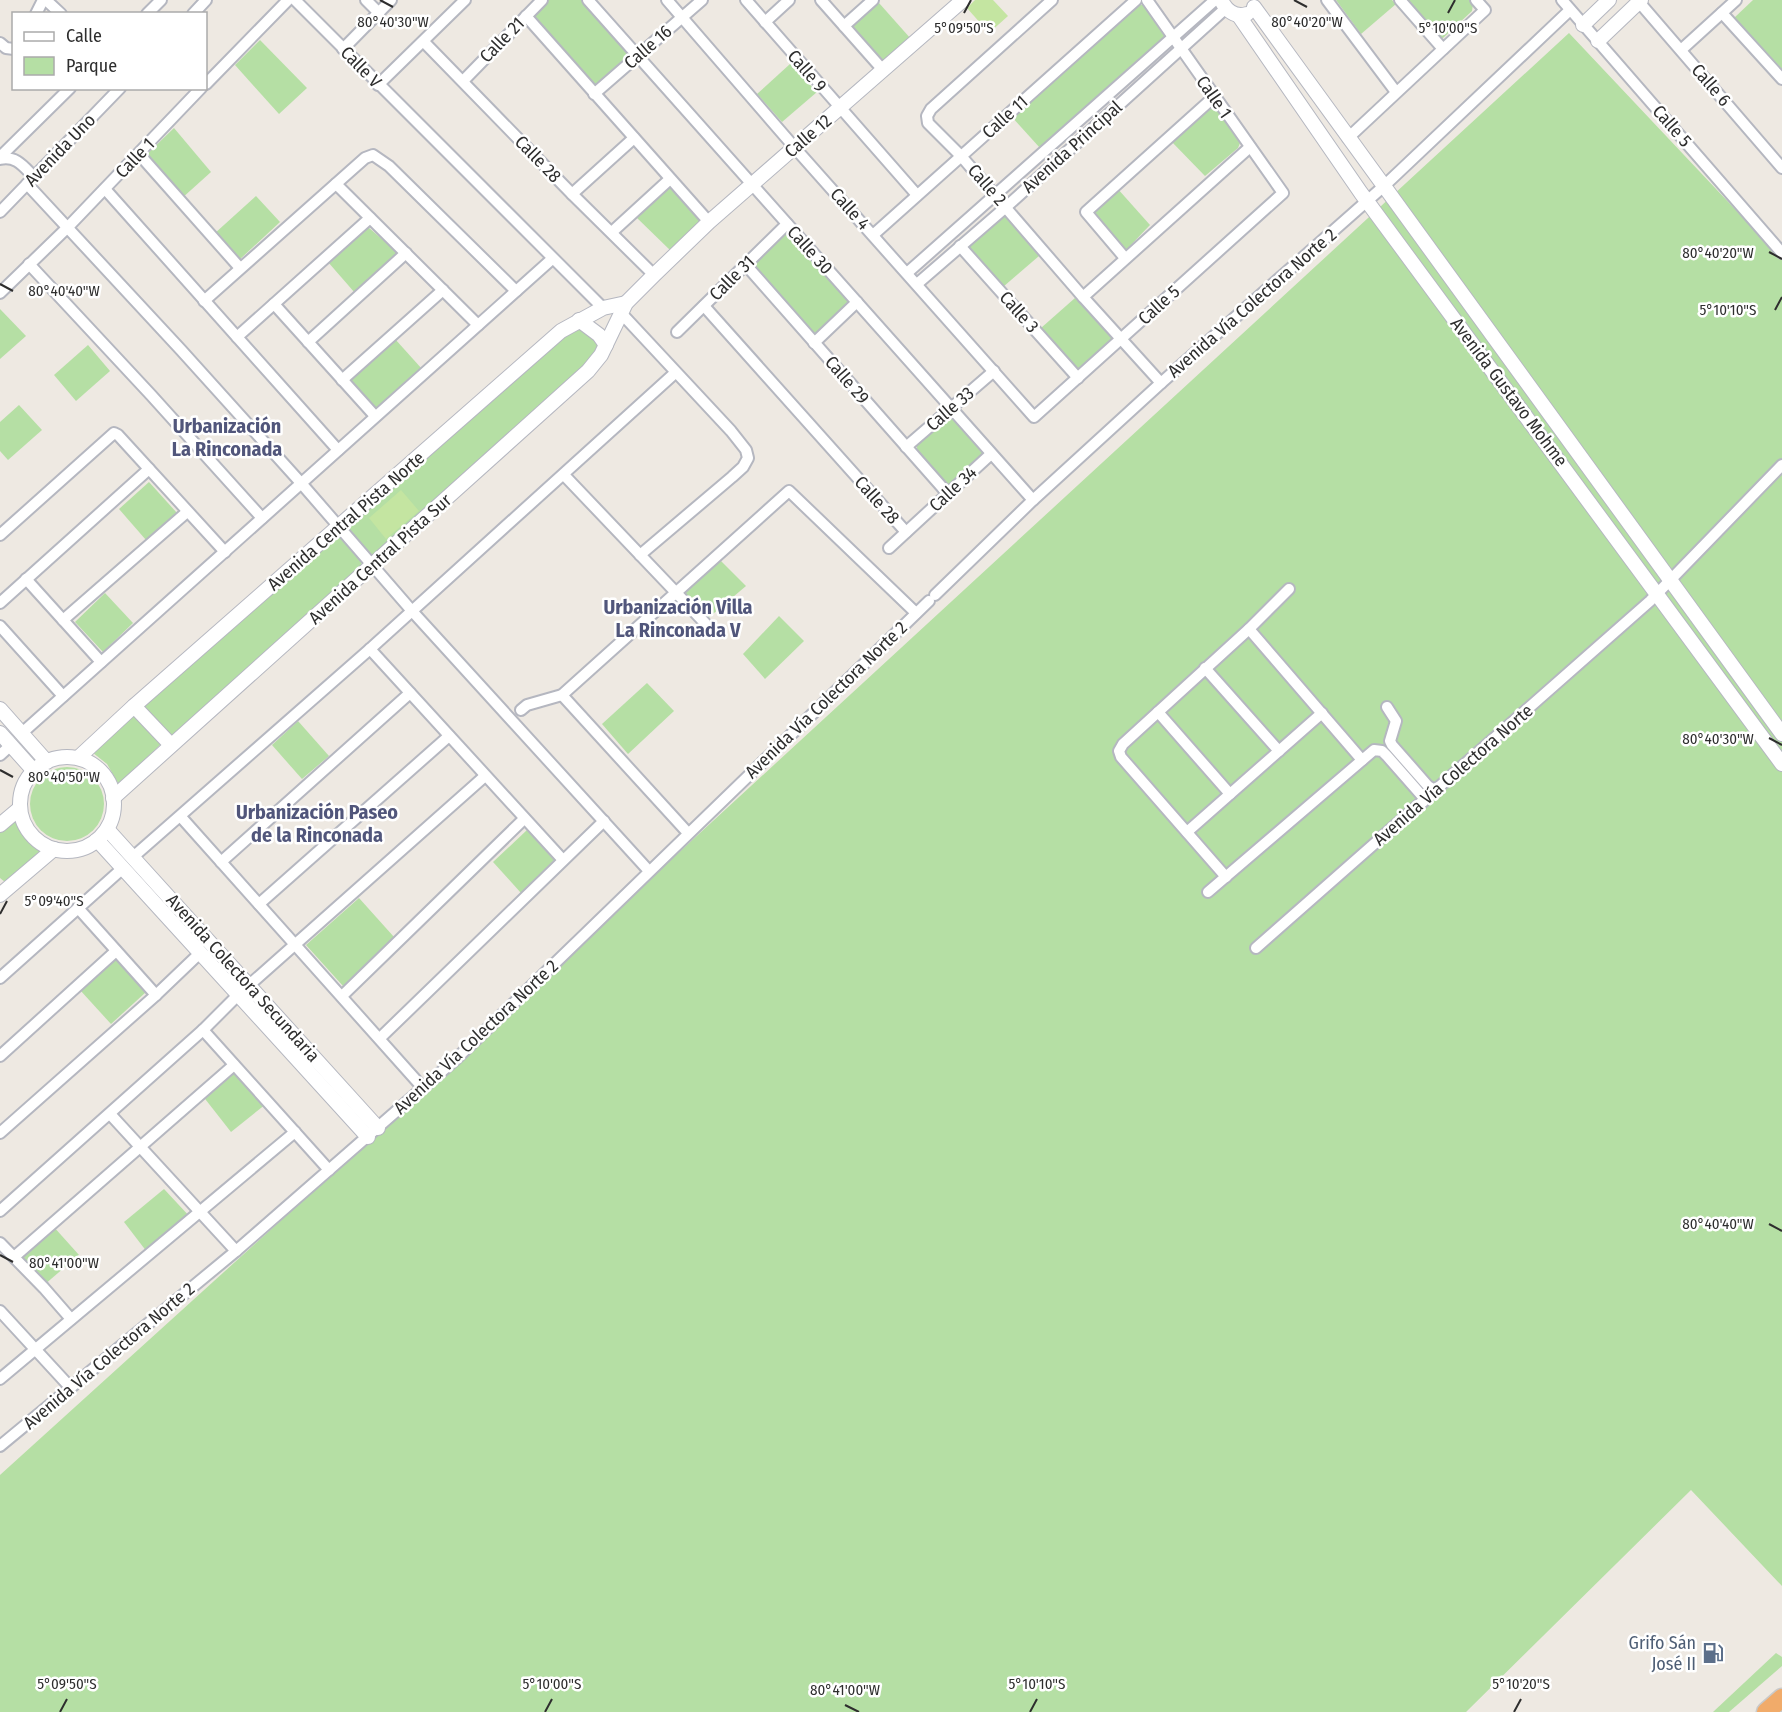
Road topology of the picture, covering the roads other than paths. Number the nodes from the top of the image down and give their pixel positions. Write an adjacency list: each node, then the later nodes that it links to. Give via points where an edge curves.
1 (161, 0): 32 (street)
2 (206, 0): 33 (street)
3 (288, 0): 53 (street)
4 (295, 0): 45 (street, Calle V)
5 (366, 0): 34 (street)
6 (392, 0): 34 (street)
7 (465, 0): 44 (street)
8 (542, 0): 36 (street, Calle 21)
9 (588, 0): 49 (street, Calle 30)
10 (667, 0): 37 (street, Calle 4)
11 (702, 0): 37 (street, Calle 16)
12 (746, 0): 39 (street, Calle 9)
13 (789, 0): 39 (street)
14 (821, 0): 41 (street)
15 (873, 0): 41 (street)
16 (963, 0): 50 (street, Calle 12)
17 (1052, 0): 68 (street, Calle 2, via 931,109 928,123)
18 (1136, 0): 68 (street, Calle 11)
19 (1147, 0): 42 (street, Calle 1)
20 (1327, 0): 58 (street)
21 (1400, 0): 47 (street)
22 (1476, 0): 47 (street, via 1485,10)
23 (1562, 0): 30 (street, Calle 5)
24 (1609, 0): 40 (street)
25 (1736, 0): 35 (street)
26 (1640, 1): 43 (street); 48 (street, Calle 6)
27 (1220, 3): 38 (street); 42 (street, Avenida Principal); 46 (street, Avenida Principal)
28 (1254, 3): 38 (street, via 1245,15); 64 (street, Avenida Gustavo Mohme)
29 (53, 4): 31 (street)
30 (1570, 10): 40 (street, Calle 5); 76 (street, Avenida Vía Colectora Norte 2)
31 (39, 12)
32 (149, 12)
33 (195, 12)
34 (379, 13): 45 (street)
35 (1722, 13): 48 (street); 51 (street)
36 (526, 16): 52 (street, Calle 21); 59 (street)
37 (683, 16): 49 (street, Calle 16); 66 (street, Calle 4)
38 (1239, 16): 82 (street, Avenida Gustavo Mohme)
39 (765, 22): 61 (street, Calle 9)
40 (1583, 25): 43 (street, Calle 5)
41 (844, 26): 50 (street)
42 (1173, 37): 46 (street, Calle 1); 81 (street, Avenida Principal)
43 (1598, 41): 93 (street, Calle 5)
44 (424, 42): 52 (street, Calle 28); 54 (street)
45 (343, 49): 54 (street, Calle V)
46 (1181, 49): 60 (street, Calle 1); 83 (street, Avenida Principal)
47 (1443, 49): 58 (street)
48 (1681, 50): 71 (street, Calle 6)
49 (637, 57): 59 (street, Calle 16); 75 (street, Calle 30)
50 (883, 70): 61 (street, Calle 12)
51 (1782, 80)
52 (463, 81): 79 (street, Calle 28)
53 (207, 83)
54 (378, 85): 95 (street, Calle V)
55 (68, 90): 62 (street, Avenida Uno)
56 (118, 90): 73 (street, Avenida Uno)
57 (199, 90): 67 (street, Calle 1)
58 (1396, 92): 64 (street)
59 (594, 94): 63 (street)
60 (1214, 97): 65 (street, Calle 1); 94 (street, via 1086,212)
61 (840, 108): 66 (street, Calle 12); 80 (street, Calle 9)
62 (21, 136): 69 (street, Avenida Uno); 70 (street)
63 (634, 138): 72 (street); 79 (street)
64 (1348, 138): 76 (street, Avenida Gustavo Mohme)
65 (1250, 147): 78 (street, Calle 1); 94 (street)
66 (795, 148): 75 (street, Calle 12); 90 (street, Calle 4)
67 (139, 154): 77 (street, Calle 1); 98 (street)
68 (961, 156): 80 (street, Calle 11); 81 (street, Calle 2)
69 (0, 158): 70 (street)
70 (16, 160): 73 (street)
71 (1782, 168)
72 (670, 178): 86 (street); 89 (street)
73 (30, 181): 84 (street, Avenida Uno); 88 (street)
74 (336, 184): 85 (street); 98 (street); 103 (street, via 365,158 378,156)
75 (752, 185): 86 (street, Calle 12); 87 (street, Calle 30)
76 (1384, 186): 82 (street, Avenida Vía Colectora Norte 2); 147 (street, Avenida Gustavo Mohme)
77 (105, 189): 88 (street, Calle 1); 106 (street)
78 (1282, 193): 116 (street, Calle 5)
79 (572, 194): 89 (street, Calle 28)
80 (917, 195): 90 (street, Calle 11)
81 (996, 196): 83 (street, Calle 2); 99 (street, Avenida Principal)
82 (1367, 201): 124 (street, Avenida Vía Colectora Norte 2); 150 (street, Avenida Gustavo Mohme)
83 (1006, 207): 91 (street, Avenida Principal); 105 (street, Calle 2)
84 (0, 212)
85 (370, 218): 92 (street); 108 (street)
86 (708, 222): 100 (street, Calle 12)
87 (787, 224): 97 (street, Calle 31); 107 (street, Calle 30)
88 (68, 227): 96 (street, Calle 1); 134 (street)
89 (612, 232): 100 (street, Calle 28)
90 (873, 235): 99 (street, Calle 4)
91 (960, 246): 101 (street, Avenida Principal); 122 (street, Calle 3)
92 (405, 253): 102 (street); 117 (street)
93 (1782, 253)
94 (1125, 258): 105 (street)
95 (552, 259): 103 (street); 110 (street, Calle V)
96 (29, 264): 104 (street, Calle 1); 138 (street)
97 (746, 264): 109 (street, Calle 31); 118 (street, Calle 29)
98 (240, 268): 106 (street)
99 (907, 273): 101 (street, Calle 4)
100 (654, 275): 111 (street, Calle 12)
101 (917, 284): 120 (street, Calle 4)
102 (443, 290): 113 (street); 123 (street)
103 (516, 291): 113 (street)
104 (0, 293)
105 (1083, 297): 116 (street, Calle 2)
106 (204, 301): 115 (street)
107 (857, 302): 118 (street); 125 (street, Calle 30)
108 (273, 304): 115 (street); 117 (street)
109 (704, 306): 114 (street, Calle 31); 140 (street, Calle 28)
110 (603, 308): 111 (street, Avenida Central Pista Norte); 112 (street, Avenida Central Pista Norte)
111 (624, 308): 119 (street, Avenida Central Pista Sur); 121 (street)
112 (579, 320): 119 (street); 139 (street, Avenida Central Pista Norte, via 561,331)
113 (478, 325): 126 (street)
114 (677, 332)
115 (237, 337): 129 (street)
116 (1121, 339): 122 (street, Calle 5); 124 (street, Calle 2)
117 (308, 342): 123 (street)
118 (814, 343): 128 (street, Calle 29)
119 (606, 345): 145 (street, Avenida Central Pista Sur, via 588,371)
120 (994, 371): 125 (street, Calle 33); 127 (street, Calle 4)
121 (675, 373): 133 (street); 144 (street, via 731,431 748,458 732,477)
122 (1078, 378): 127 (street, Calle 5)
123 (342, 380): 126 (street)
124 (1161, 383): 136 (street, Avenida Vía Colectora Norte 2)
125 (950, 409): 128 (street, Calle 33); 130 (street, Calle 30)
126 (375, 416): 129 (street)
127 (1034, 417)
128 (906, 447): 135 (street, Calle 29)
129 (338, 450): 134 (street)
130 (991, 454): 135 (street, Calle 34); 136 (street, Calle 30)
131 (1782, 465): 147 (street)
132 (149, 469): 137 (street); 141 (street, via 118,435 110,435); 146 (street)
133 (564, 475): 144 (street); 152 (street)
134 (301, 483): 138 (street); 139 (street)
135 (948, 494): 140 (street, Calle 34)
136 (1033, 500): 153 (street, Avenida Vía Colectora Norte 2)
137 (187, 512): 143 (street); 154 (street)
138 (262, 518): 143 (street)
139 (339, 528): 145 (street); 164 (street, Avenida Central Pista Norte)
140 (906, 532): 142 (street, Calle 34)
141 (0, 535)
142 (889, 548)
143 (225, 552): 159 (street)
144 (640, 555): 149 (street)
145 (373, 566): 152 (street); 175 (street, Avenida Central Pista Sur)
146 (26, 579): 151 (street); 154 (street)
147 (1670, 581): 150 (street, Avenida Vía Colectora Norte); 172 (street, Avenida Gustavo Mohme)
148 (1289, 589): 157 (street)
149 (676, 592): 153 (street, via 789,491); 155 (street); 162 (street)
150 (1654, 597): 181 (street, Avenida Gustavo Mohme); 184 (street, Avenida Vía Colectora Norte)
151 (0, 603)
152 (412, 611): 158 (street); 191 (street)
153 (916, 614): 195 (street, Avenida Vía Colectora Norte 2)
154 (63, 620): 159 (street)
155 (705, 623)
156 (0, 626): 163 (street)
157 (1249, 629): 160 (street); 169 (street)
158 (370, 649): 161 (street); 189 (street)
159 (101, 662): 163 (street)
160 (1205, 668): 168 (street); 176 (street)
161 (410, 693): 173 (street); 200 (street)
162 (562, 695): 167 (street); 195 (street)
163 (63, 696): 171 (street)
164 (134, 706): 175 (street); 178 (street, Avenida Central Pista Norte)
165 (1387, 706): 184 (street, via 1396,721 1392,745)
166 (0, 709): 171 (street)
167 (521, 710)
168 (1158, 712): 185 (street); 194 (street, via 1123,744 1119,754)
169 (1322, 713): 176 (street); 179 (street)
170 (0, 733): 174 (street)
171 (22, 733): 180 (street)
172 (1782, 734)
173 (449, 736): 183 (street); 206 (street)
174 (11, 745): 177 (street); 182 (street)
175 (171, 745): 186 (street, Avenida Central Pista Sur)
176 (1279, 751): 185 (street)
177 (0, 755)
178 (78, 758): 180 (street, via 62,757); 186 (street, via 102,772)
179 (1362, 760): 187 (street, via 1374,750 1382,751 1423,797); 203 (street)
180 (47, 762): 182 (street)
181 (1782, 764)
182 (34, 771): 188 (street, via 24,785)
183 (484, 776): 190 (street); 208 (street)
184 (1436, 790): 187 (street, Avenida Vía Colectora Norte)
185 (1230, 794): 194 (street)
186 (113, 798): 193 (street)
187 (1423, 802): 209 (street, Avenida Vía Colectora Norte)
188 (20, 808): 192 (street); 197 (street, via 34,838)
189 (181, 817): 198 (street); 200 (street)
190 (524, 819): 199 (street); 216 (street)
191 (604, 820): 199 (street); 202 (street)
192 (0, 825)
193 (107, 829): 196 (street); 198 (street, Avenida Colectora Secundaria)
194 (1186, 832): 203 (street)
195 (688, 833): 202 (street, Avenida Vía Colectora Norte 2)
196 (96, 841): 197 (street, via 76,850); 201 (street, Avenida Colectora Secundaria)
197 (54, 849): 204 (street)
198 (133, 857): 213 (street, Avenida Colectora Secundaria)
199 (563, 860): 218 (street)
200 (221, 862): 206 (street)
201 (123, 868): 207 (street); 211 (street, Avenida Colectora Secundaria)
202 (649, 871): 221 (street, Avenida Vía Colectora Norte 2)
203 (1226, 877): 205 (street)
204 (2, 890)
205 (1208, 892)
206 (260, 904): 208 (street)
207 (78, 908): 210 (street); 212 (street)
208 (296, 944): 213 (street); 216 (street)
209 (1256, 948)
210 (116, 951): 214 (street); 219 (street)
211 (200, 953): 214 (street); 215 (street, Avenida Colectora Secundaria)
212 (0, 978)
213 (249, 985): 215 (street); 224 (street, Avenida Colectora Secundaria)
214 (156, 995): 225 (street)
215 (238, 995): 217 (street); 224 (street, Avenida Colectora Secundaria)
216 (342, 996): 218 (street)
217 (202, 1030): 220 (street); 222 (street)
218 (380, 1038): 221 (street)
219 (0, 1056)
220 (234, 1065): 223 (street); 226 (street)
221 (423, 1088): 224 (street, Avenida Vía Colectora Norte 2)
222 (110, 1114): 226 (street); 228 (street)
223 (295, 1132): 227 (street); 229 (street)
224 (373, 1132): 227 (street, Avenida Vía Colectora Norte 2)
225 (0, 1133)
226 (141, 1146): 229 (street); 232 (street)
227 (329, 1170): 231 (street, Avenida Vía Colectora Norte 2)
228 (0, 1211)
229 (201, 1212): 231 (street); 234 (street)
230 (0, 1243): 232 (street)
231 (236, 1251): 237 (street, Avenida Vía Colectora Norte 2)
232 (14, 1257): 234 (street)
233 (0, 1311): 235 (street)
234 (71, 1318): 235 (street)
235 (36, 1348): 236 (street); 237 (street)
236 (0, 1379)
237 (70, 1387): 238 (street, Avenida Vía Colectora Norte 2)
238 (0, 1446)
239 (1782, 1698): 240 (highway)
240 (1766, 1712)

